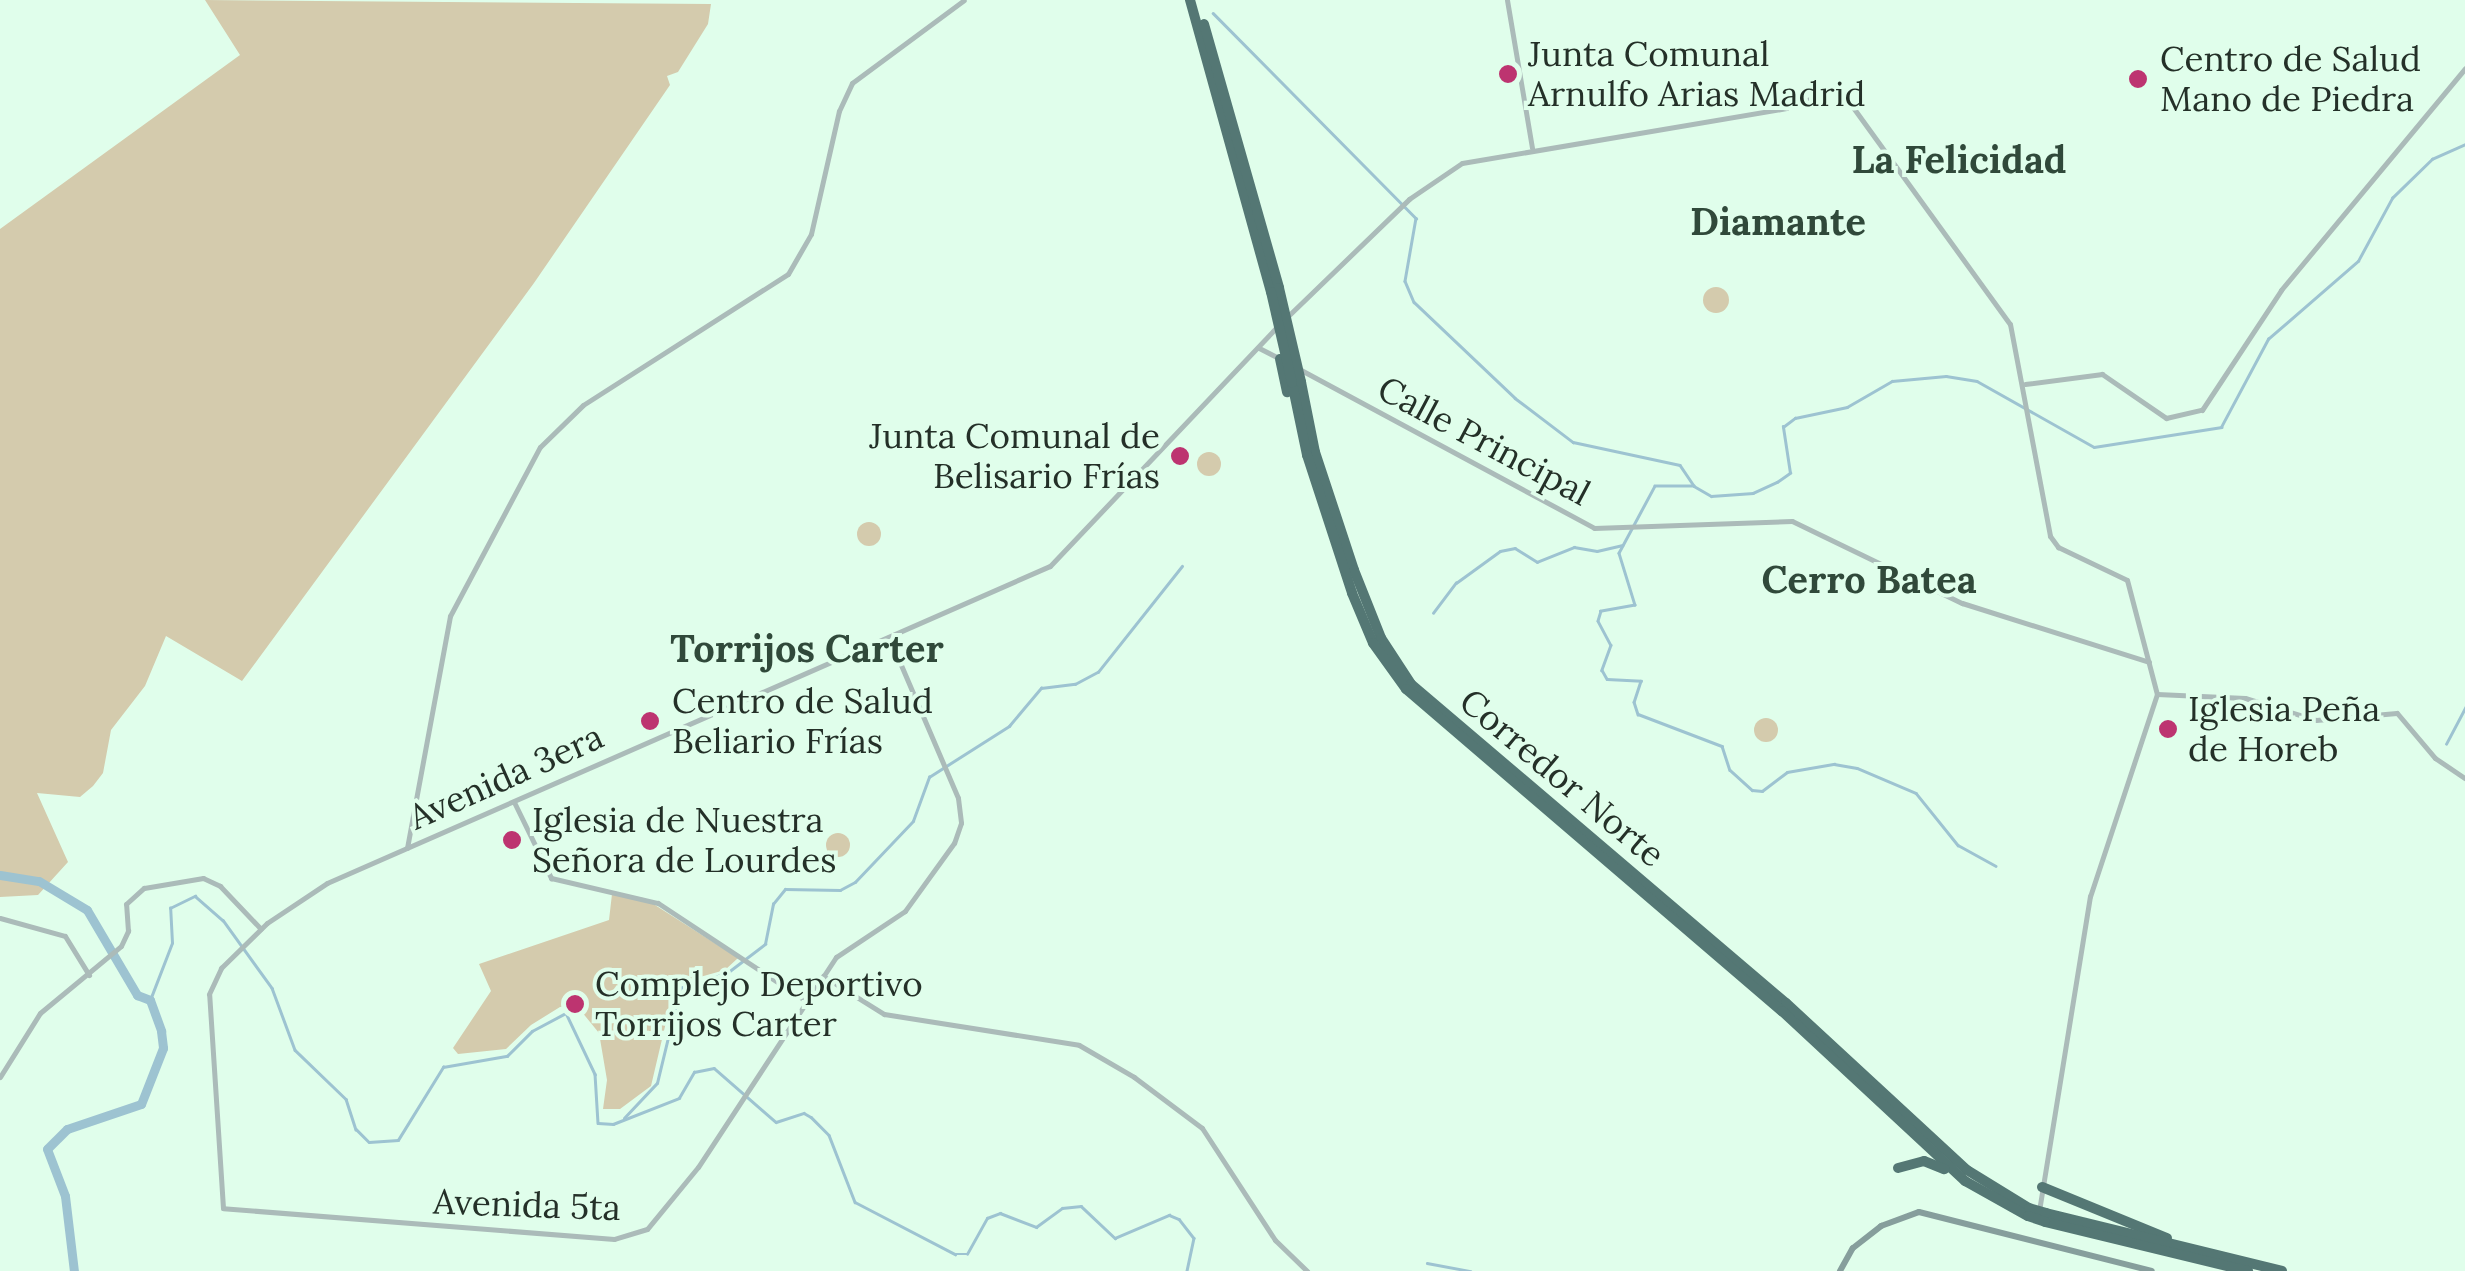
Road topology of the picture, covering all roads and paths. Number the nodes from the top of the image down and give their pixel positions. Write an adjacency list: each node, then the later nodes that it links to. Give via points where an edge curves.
1 (964, 0): 17 (street, via 852,83 839,111 811,234 788,274 583,405 540,448 450,616)
2 (1194, 0): 9 (highway, Corredor Norte, bridge, via 1275,290)
3 (1507, 0): 5 (street)
4 (2465, 68): 8 (street, via 2281,290 2202,410 2166,418 2102,374)
5 (1532, 148): 6 (street, Avenida 3era, via 1462,163 1409,199); 8 (street, Avenida 3era, via 1786,108 1839,88 2010,324)
6 (1259, 348): 7 (street, Calle Principal); 11 (street, Avenida 3era, via 1061,558)
7 (1280, 359): 9 (highway); 12 (street, Calle Principal, via 1577,522 1636,528 1792,521 1962,603)
8 (2025, 384): 12 (street, via 2050,536 2058,547 2126,580)
9 (1320, 497): 10 (highway, Corredor Norte)
10 (1346, 572): 16 (highway, Corredor Norte, via 1410,684); 16 (highway, Corredor Norte, via 1374,642 1406,690)
11 (888, 637): 15 (street, Avenida 3era); 21 (street, Avenida 5ta, via 948,772 962,823 938,870 905,911 846,946)
12 (2149, 662): 13 (street)
13 (2157, 694): 14 (street, via 2245,698 2316,720 2396,714 2435,758); 27 (street, via 2090,896)
14 (2465, 778)
15 (514, 802): 17 (street, Avenida 3era); 22 (street, via 550,878 649,898)
16 (1571, 827): 24 (highway, Corredor Norte)
17 (408, 848): 19 (street, Avenida 3era, via 327,882)
18 (0, 918): 20 (street, via 66,936)
19 (261, 929): 20 (street, via 220,886 185,878 132,895 121,946); 28 (street, Avenida 3era, via 232,956 210,994)
20 (90, 975): 23 (street, via 30,1023)
21 (823, 976): 22 (street, Avenida 5ta); 33 (street, via 884,1014 1079,1046 1134,1077 1211,1138 1275,1240)
22 (806, 1002): 28 (street, Avenida 5ta, via 676,1197 647,1229 626,1238)
23 (0, 1077)
24 (1916, 1130): 26 (highway, Corredor Norte); 29 (highway, Corredor Norte)
25 (1898, 1168): 26 (highway, via 1931,1162)
26 (1965, 1182): 29 (highway, Corredor Norte)
27 (2042, 1187): 31 (street); 32 (highway)
28 (223, 1208)
29 (2029, 1212): 30 (highway, Corredor Norte, bridge)
30 (2045, 1218): 32 (highway, Corredor Norte); 36 (highway, Corredor Norte)
31 (2034, 1239): 34 (main road, via 1944,1216 1902,1214 1866,1237); 35 (main road)
32 (2201, 1252): 37 (highway, Corredor Norte)
33 (1307, 1271)
34 (1840, 1271)
35 (2152, 1271)
36 (2248, 1271)
37 (2282, 1271)

